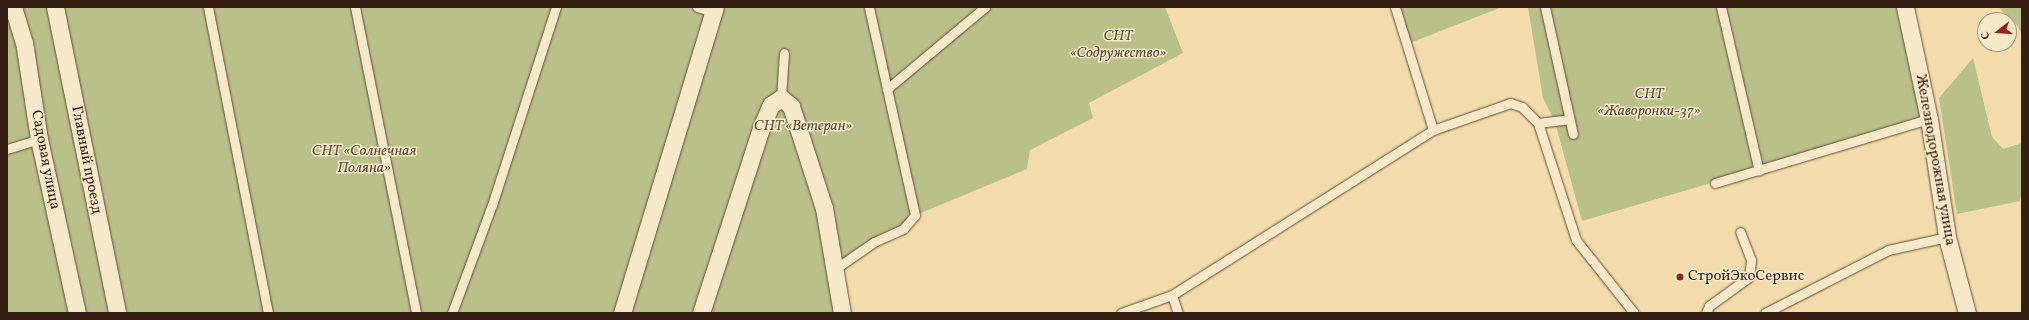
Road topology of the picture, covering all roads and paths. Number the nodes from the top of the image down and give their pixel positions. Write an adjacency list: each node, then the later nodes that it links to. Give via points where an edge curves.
1 (13, 7): 21 (street, Садовая улица, via 24,42)
2 (55, 7): 30 (street, Главный проезд)
3 (208, 7): 31 (lane)
4 (355, 7): 32 (lane)
5 (556, 7): 33 (lane, via 492,205)
6 (869, 7): 14 (lane)
7 (985, 7): 14 (lane)
8 (1395, 7): 19 (lane)
9 (1545, 7): 17 (lane)
10 (1721, 7): 23 (lane)
11 (1905, 7): 16 (street, Железнодорожная улица)
12 (708, 9): 34 (street)
13 (784, 53): 15 (lane)
14 (887, 90): 27 (lane, via 915,215 903,229 874,242)
15 (786, 102): 27 (street, via 824,208); 35 (street, via 771,105 761,128)
16 (1929, 118): 23 (lane); 26 (street, Железнодорожная улица)
17 (1570, 119): 18 (lane); 20 (lane)
18 (1538, 123): 19 (lane, via 1522,107 1502,104); 39 (lane, via 1576,240)
19 (1433, 130): 28 (lane)
20 (1573, 134)
21 (39, 139): 22 (lane); 29 (street, Садовая улица)
22 (7, 149)
23 (1759, 171): 24 (lane)
24 (1715, 183)
25 (1740, 232): 40 (lane, via 1751,260 1749,277 1709,306)
26 (1947, 236): 41 (lane, via 1888,250); 42 (street, Железнодорожная улица)
27 (835, 269): 36 (street)
28 (1172, 295): 37 (lane); 38 (lane)
29 (76, 313)
30 (117, 313)
31 (268, 313)
32 (416, 313)
33 (452, 313)
34 (622, 313)
35 (701, 313)
36 (842, 313)
37 (1121, 313)
38 (1178, 313)
39 (1634, 313)
40 (1706, 313)
41 (1765, 313)
42 (1967, 313)

